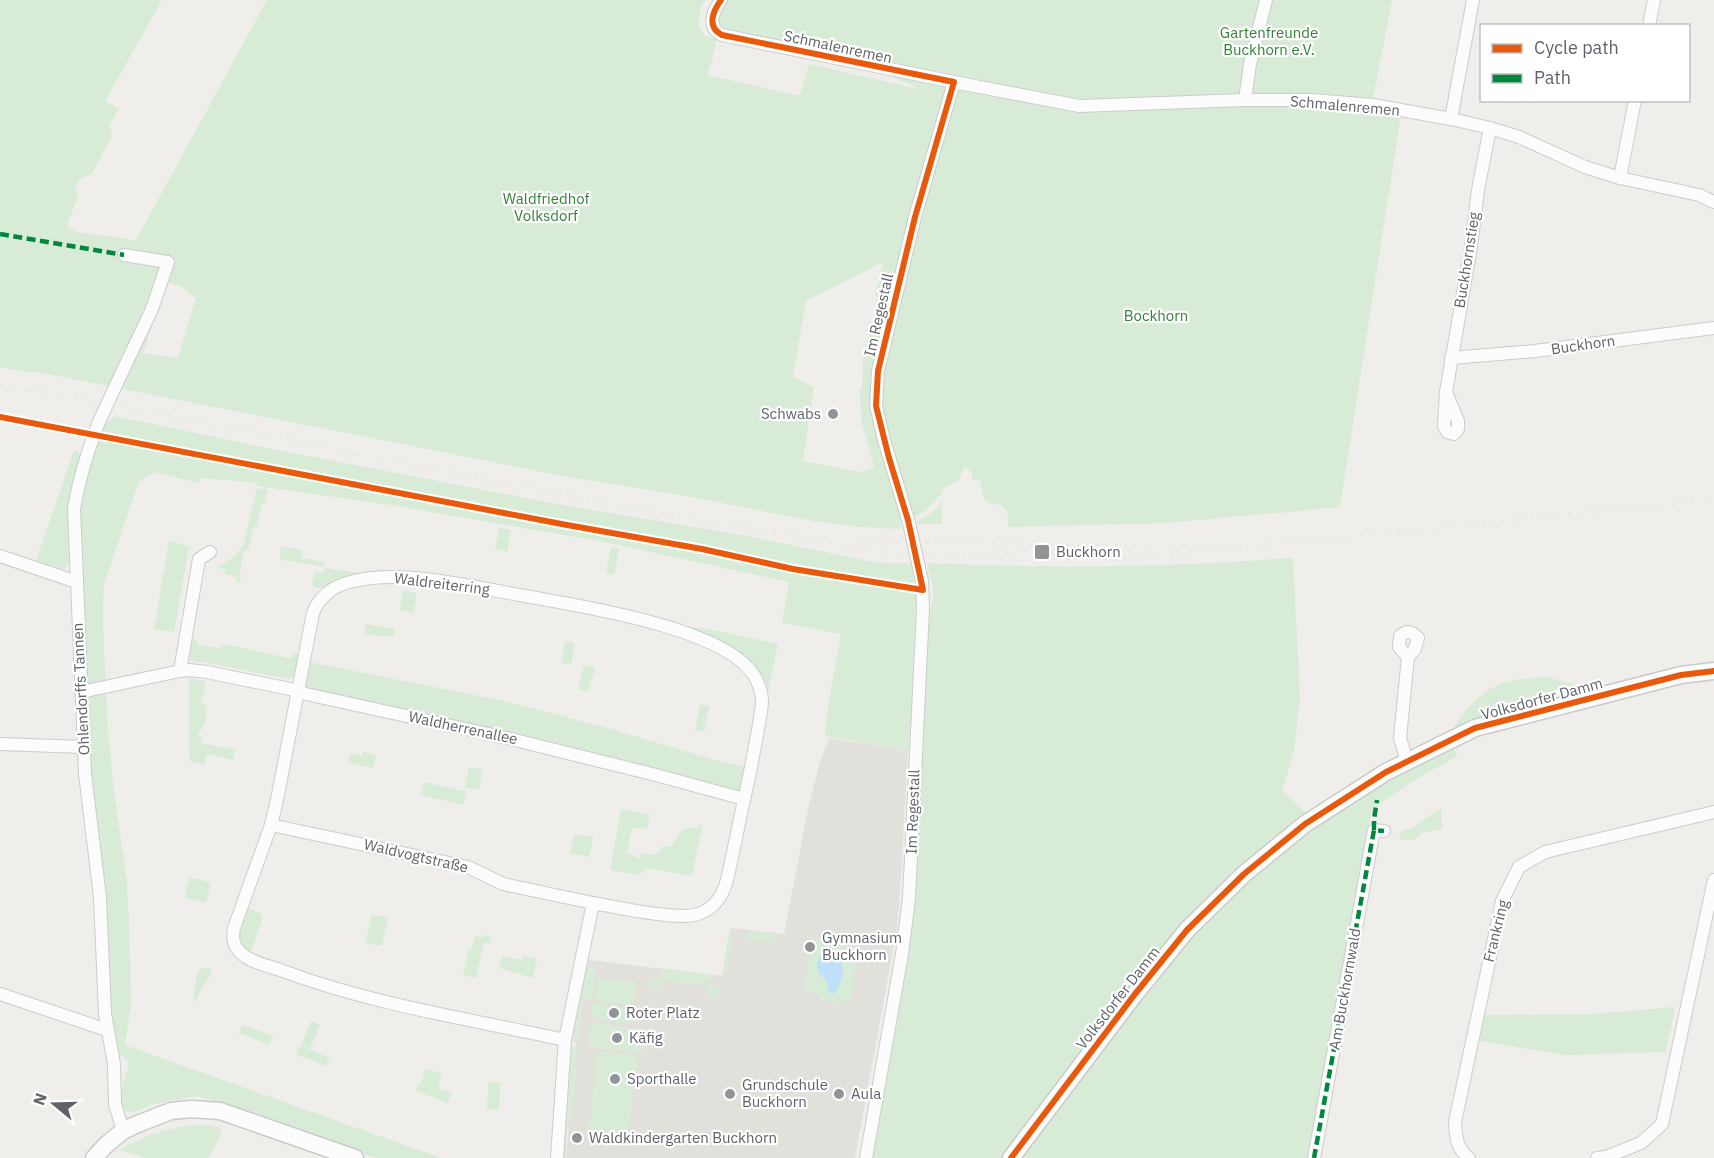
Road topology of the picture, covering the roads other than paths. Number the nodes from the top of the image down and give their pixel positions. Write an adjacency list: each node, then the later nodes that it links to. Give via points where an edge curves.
1 (721, 0): 6 (street, Schmalenremen, via 712,20 714,30 722,35)
2 (1266, 0): 7 (street)
3 (1473, 0): 9 (street)
4 (1654, 0): 5 (street)
5 (1649, 24)
6 (954, 82): 7 (street, Schmalenremen, via 1078,106); 41 (street, Im Regestall, bridge, via 915,217 878,371 876,406 922,581 909,898)
7 (1245, 100): 9 (street, Schmalenremen, via 1373,105)
8 (1635, 102): 11 (street)
9 (1451, 119): 10 (street, Schmalenremen)
10 (1490, 128): 11 (street, Schmalenremen); 15 (street, Buckhornstieg)
11 (1620, 178): 12 (street, Schmalenremen, via 1699,195)
12 (1714, 202)
13 (124, 255): 19 (street, Ohlendorffs Tannen, bridge, via 168,262 152,309 84,460 74,509)
14 (1714, 328): 15 (street, Buckhorn)
15 (1451, 358): 16 (street, Buckhornstieg)
16 (1446, 392)
17 (210, 552): 21 (street, via 199,559)
18 (0, 556): 19 (street)
19 (77, 582): 23 (street, Ohlendorffs Tannen)
20 (1408, 657): 27 (street, via 1400,738)
21 (180, 671): 23 (street, Waldherrenallee); 24 (street, Waldherrenallee, via 216,673)
22 (1714, 671): 27 (main road, Volksdorfer Damm, via 1681,675 1475,728)
23 (81, 692): 26 (street, Ohlendorffs Tannen)
24 (298, 693): 28 (street, Waldherrenallee, via 504,737); 28 (street, Waldreiterring, via 313,613 330,591 348,582 374,578 447,582 623,614 707,642 745,664 756,680 762,701); 30 (street, Waldreiterring)
25 (0, 744): 26 (street)
26 (84, 747): 35 (street, Ohlendorffs Tannen, via 100,897)
27 (1407, 761): 42 (main road, Volksdorfer Damm, via 1305,824 1214,903 1160,962)
28 (744, 799): 33 (street, Waldreiterring, via 725,888 709,909 681,916)
29 (1714, 812): 44 (street, Frankring, via 1545,852 1519,867 1502,901 1455,1122 1457,1143)
30 (271, 825): 33 (street, Waldvogtstraße, via 468,867 502,884); 36 (street, Waldreiterring, via 234,928 235,946 241,954 359,996)
31 (1383, 831): 43 (street, Am Buckhornwald, via 1374,830)
32 (1714, 880): 45 (street, via 1662,1124 1641,1143)
33 (593, 903): 36 (street)
34 (0, 994): 35 (street)
35 (107, 1030): 37 (street, Ohlendorffs Tannen, via 114,1064 115,1104)
36 (565, 1040): 40 (street)
37 (123, 1131): 38 (main road); 39 (main road, via 171,1111 220,1110)
38 (94, 1158)
39 (355, 1158)
40 (557, 1158)
41 (866, 1158)
42 (1011, 1158)
43 (1314, 1158)
44 (1469, 1158)
45 (1597, 1158)

